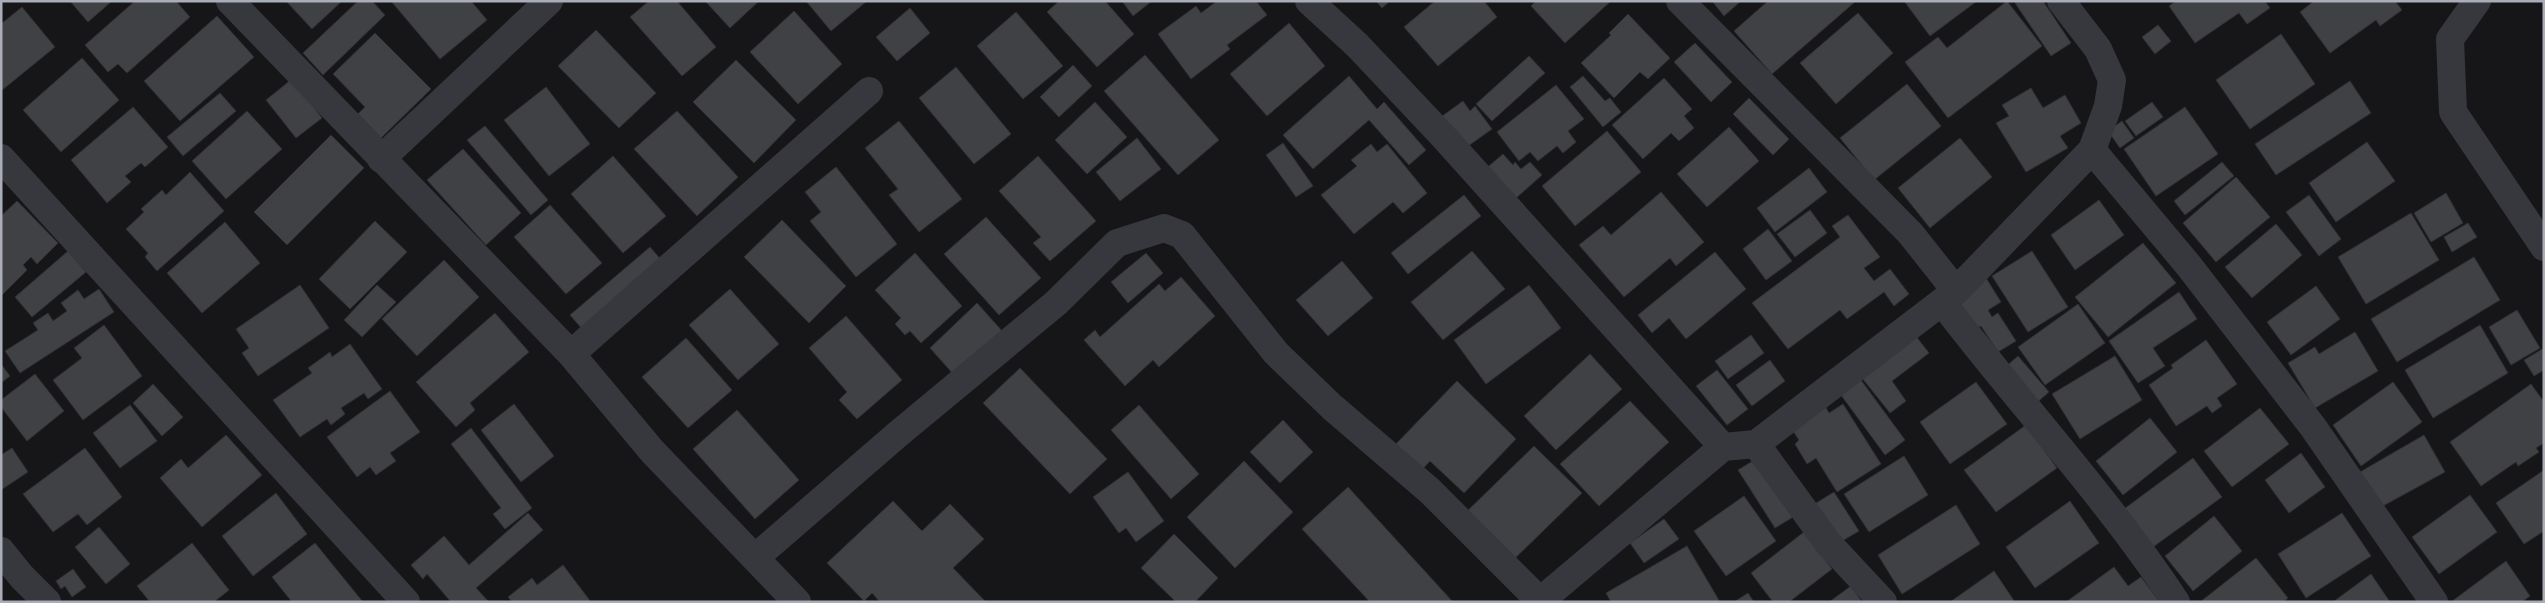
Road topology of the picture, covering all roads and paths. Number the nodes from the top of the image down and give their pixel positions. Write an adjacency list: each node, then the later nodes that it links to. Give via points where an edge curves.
1 (230, 1): 10 (street)
2 (549, 1): 10 (street)
3 (1309, 1): 15 (street, via 1357,45 1442,135)
4 (1680, 1): 12 (street, via 1910,233)
5 (2061, 1): 8 (street, via 2098,49 2112,80 2108,106)
6 (2477, 1): 11 (street, via 2450,39 2453,112)
7 (869, 91): 13 (street)
8 (2092, 150): 12 (street); 24 (street, via 2189,266 2312,427)
9 (1, 158): 20 (street)
10 (382, 159): 13 (street)
11 (2544, 247)
12 (1949, 297): 14 (street); 23 (street, via 1996,373 2095,488)
13 (571, 354): 17 (street, via 652,451)
14 (1756, 444): 15 (street); 22 (street, via 1828,543)
15 (1723, 447): 18 (street)
16 (1, 551): 19 (street)
17 (756, 557): 18 (street, via 1056,303 1117,243 1164,228 1182,235 1276,353 1332,407 1430,491); 21 (street)
18 (1538, 601)
19 (47, 602)
20 (406, 602)
21 (797, 602)
22 (1883, 602)
23 (2176, 602)
24 (2434, 602)

